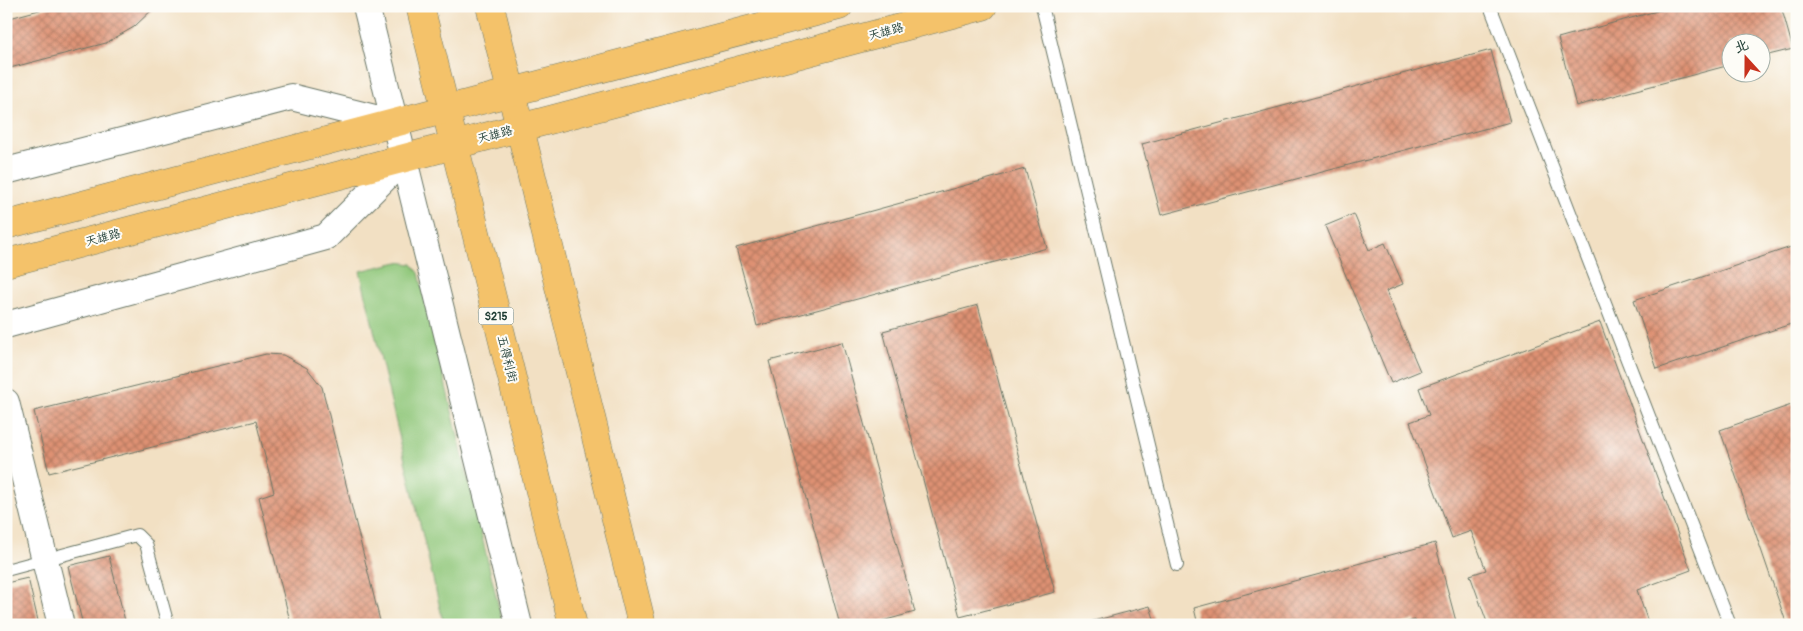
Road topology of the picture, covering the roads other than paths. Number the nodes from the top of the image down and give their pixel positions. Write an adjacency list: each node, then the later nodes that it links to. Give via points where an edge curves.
1 (366, 6): 10 (street)
2 (420, 6): 9 (main road, 五得利街 / S215)
3 (490, 6): 8 (main road)
4 (839, 6): 8 (main road)
5 (983, 6): 11 (main road, 天雄路)
6 (1042, 6): 20 (lane)
7 (1490, 6): 27 (lane)
8 (511, 92): 9 (main road); 11 (main road)
9 (446, 110): 10 (main road); 12 (main road, 五得利街 / S215)
10 (395, 123): 13 (street); 14 (street, via 291,97); 15 (main road)
11 (520, 128): 12 (main road, 天雄路); 26 (main road)
12 (454, 145): 13 (main road, 天雄路); 25 (main road, 五得利街 / S215)
13 (404, 158): 16 (main road, 天雄路); 17 (street, via 326,237); 24 (street)
14 (6, 172)
15 (6, 225)
16 (6, 263)
17 (6, 326)
18 (6, 402): 19 (street)
19 (45, 560): 21 (lane); 22 (street); 23 (lane, via 137,535 146,544)
20 (1177, 565)
21 (6, 570)
22 (61, 625)
23 (168, 625)
24 (519, 625)
25 (573, 625)
26 (642, 625)
27 (1730, 625)

